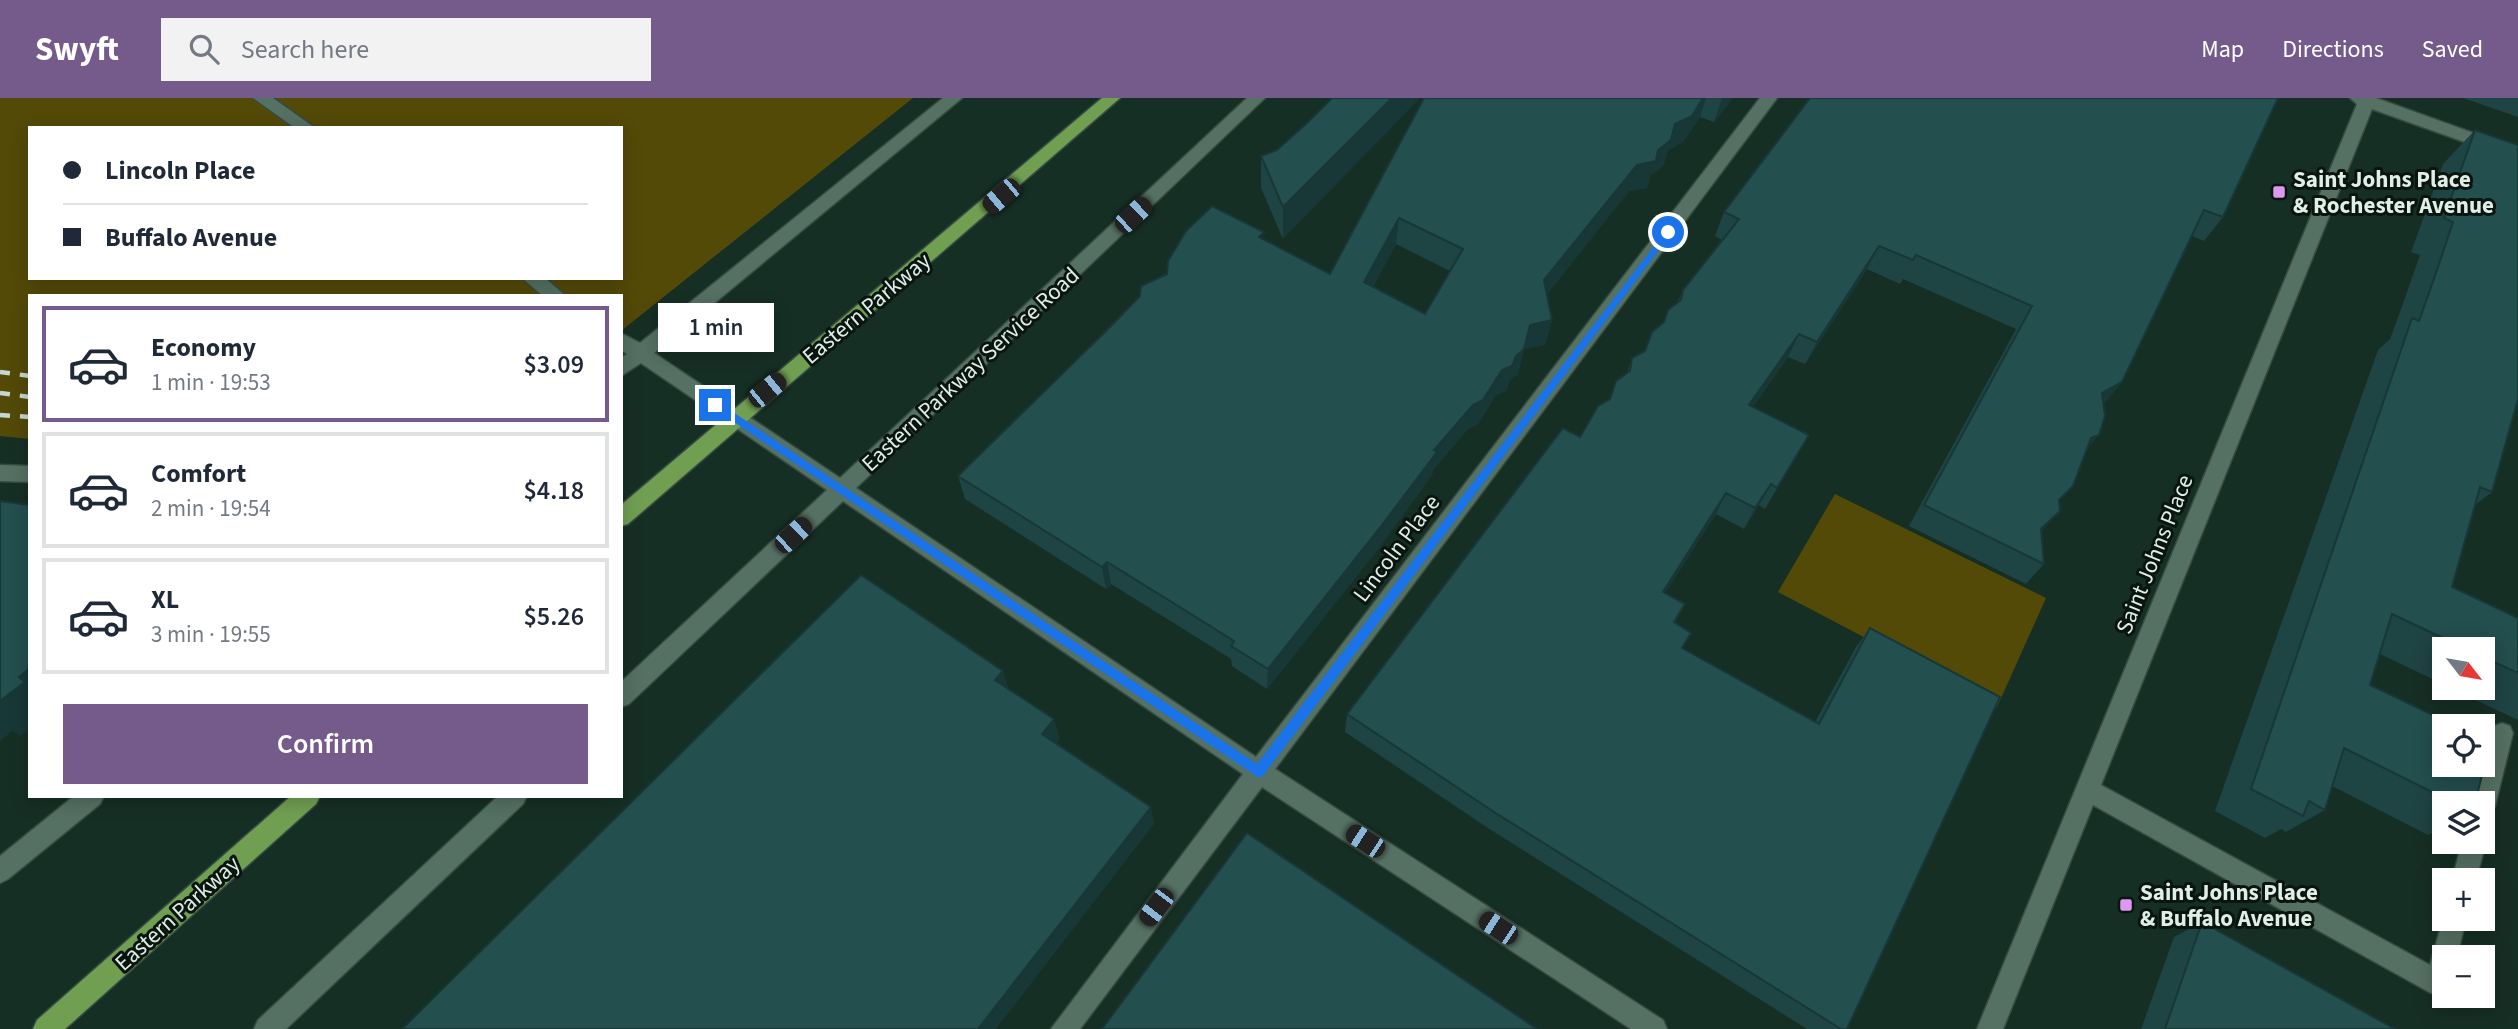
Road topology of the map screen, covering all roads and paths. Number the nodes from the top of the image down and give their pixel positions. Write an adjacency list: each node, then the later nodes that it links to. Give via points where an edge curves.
1 (261, 98): 7 (street)
2 (954, 98): 12 (street)
3 (1112, 98): 14 (main road, Eastern Parkway)
4 (1256, 98): 17 (street, Eastern Parkway Service Road)
5 (1769, 98): 21 (street, Lincoln Place)
6 (2364, 99): 8 (street); 22 (street, Saint Johns Place)
7 (304, 126)
8 (2518, 155)
9 (534, 280): 10 (street)
10 (553, 294)
11 (623, 341): 12 (street)
12 (640, 353): 13 (street); 14 (street)
13 (623, 367)
14 (734, 418): 17 (street); 18 (main road, Eastern Parkway)
15 (0, 473): 16 (street)
16 (28, 474)
17 (840, 491): 19 (street, Eastern Parkway Service Road); 21 (street)
18 (623, 516)
19 (623, 694)
20 (2502, 733): 23 (street)
21 (1259, 772): 31 (street, Lincoln Place); 32 (street)
22 (2087, 790): 28 (street, via 2438,983); 33 (street, Saint Johns Place)
23 (2487, 791)
24 (90, 798): 27 (street)
25 (306, 798): 29 (main road, Eastern Parkway)
26 (513, 798): 30 (street)
27 (0, 871)
28 (2451, 931)
29 (46, 1029)
30 (267, 1029)
31 (1064, 1029)
32 (1654, 1029)
33 (1990, 1029)

